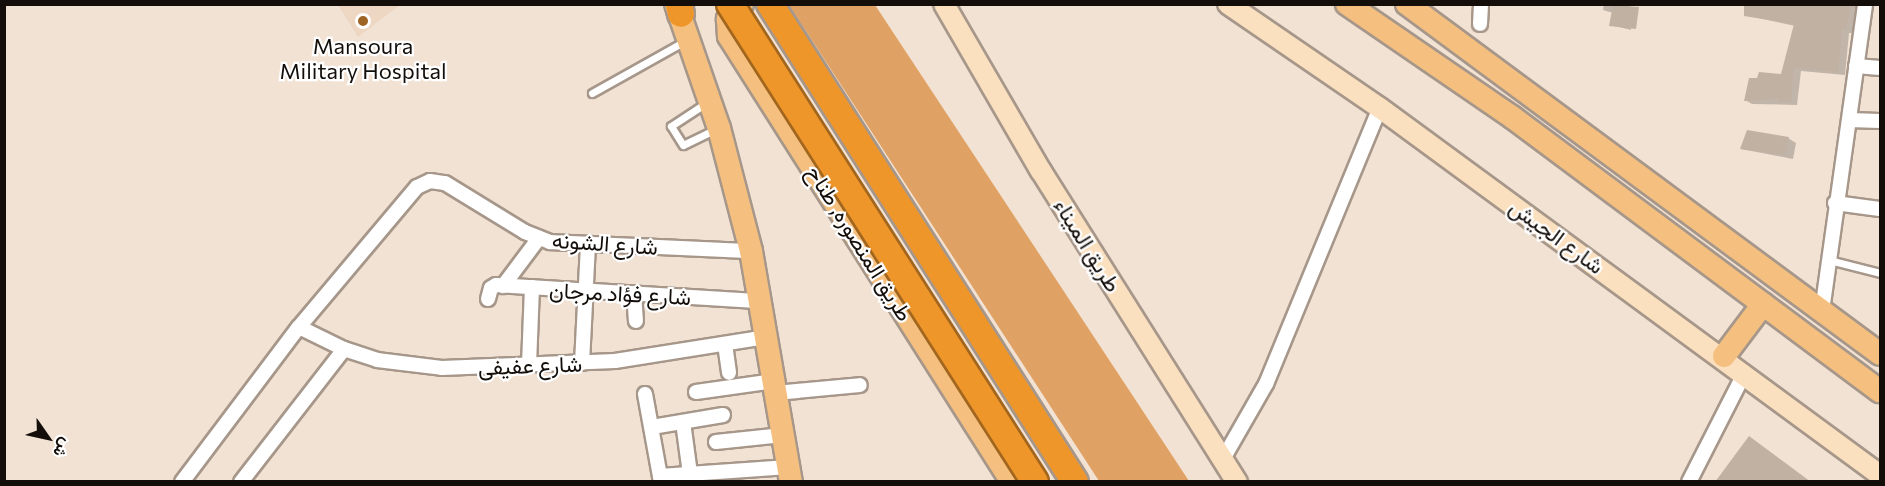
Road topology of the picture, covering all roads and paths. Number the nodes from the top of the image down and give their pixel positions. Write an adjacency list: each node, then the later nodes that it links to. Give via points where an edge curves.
1 (730, 4): 70 (highway, bridge)
2 (742, 4): 69 (main road, طريق المنصوره, طناح, via 728,19 729,36)
3 (753, 4): 71 (highway)
4 (770, 4): 72 (highway)
5 (944, 4): 61 (street, طريق الميناء, via 1041,171)
6 (1228, 4): 21 (street, شارع الجيش)
7 (1347, 4): 20 (main road)
8 (1407, 4): 13 (main road)
9 (1481, 4): 14 (street)
10 (1865, 4): 16 (street)
11 (1372, 5): 20 (main road, via 1456,68)
12 (679, 8): 15 (main road)
13 (1426, 12): 39 (main road)
14 (1480, 24)
15 (690, 38): 18 (lane); 19 (main road)
16 (1857, 66): 17 (street); 22 (street)
17 (1881, 68)
18 (592, 93)
19 (711, 101): 24 (main road); 24 (lane, via 671,126 683,145)
20 (1491, 104): 38 (main road)
21 (1380, 108): 46 (street, شارع الجيش); 61 (street, via 1266,384)
22 (1849, 120): 23 (street); 25 (street)
23 (1881, 121)
24 (719, 128): 29 (main road)
25 (1835, 203): 26 (street); 30 (street)
26 (1881, 208)
27 (539, 238): 28 (street, شارع الشونه); 32 (street); 41 (street, شارع الشونه, via 445,183 430,182 417,187)
28 (588, 244): 29 (street, شارع الشونه); 34 (street)
29 (751, 251): 37 (main road)
30 (1829, 260): 31 (lane); 39 (street)
31 (1881, 273)
32 (503, 285): 33 (street, شارع فؤاد مرجان); 36 (street, via 491,288)
33 (532, 287): 34 (street, شارع فؤاد مرجان); 48 (street)
34 (585, 291): 35 (street, شارع فؤاد مرجان); 47 (street)
35 (634, 293): 37 (street, شارع فؤاد مرجان); 40 (street)
36 (488, 299)
37 (761, 301): 42 (main road)
38 (1764, 304): 46 (main road); 53 (main road)
39 (1822, 311): 45 (main road)
40 (636, 321)
41 (299, 327): 44 (street, شارع عفيفى); 67 (street, شارع الشونه)
42 (767, 337): 43 (street, شارع عفيفى); 52 (main road)
43 (725, 344): 47 (street, شارع عفيفى); 50 (street)
44 (344, 350): 48 (street, شارع عفيفى, via 420,368); 68 (street)
45 (1881, 354)
46 (1724, 356): 49 (street, شارع الجيش)
47 (582, 363): 48 (street, شارع عفيفى)
48 (529, 365)
49 (1745, 372): 64 (street, شارع الجيش); 74 (street)
50 (729, 373)
51 (860, 385): 52 (street)
52 (775, 387): 54 (street); 59 (main road)
53 (1881, 391)
54 (696, 392)
55 (645, 394): 58 (street)
56 (723, 415): 57 (street)
57 (683, 422): 58 (street); 62 (street)
58 (652, 427): 66 (street)
59 (783, 435): 60 (street); 63 (main road)
60 (716, 442)
61 (1223, 459): 73 (street, طريق الميناء)
62 (690, 474): 65 (street); 66 (street)
63 (790, 474): 65 (street)
64 (1881, 475)
65 (715, 477)
66 (661, 479)
67 (182, 482)
68 (241, 482)
69 (1012, 482)
70 (1035, 482)
71 (1055, 482)
72 (1076, 482)
73 (1237, 482)
74 (1689, 482)

